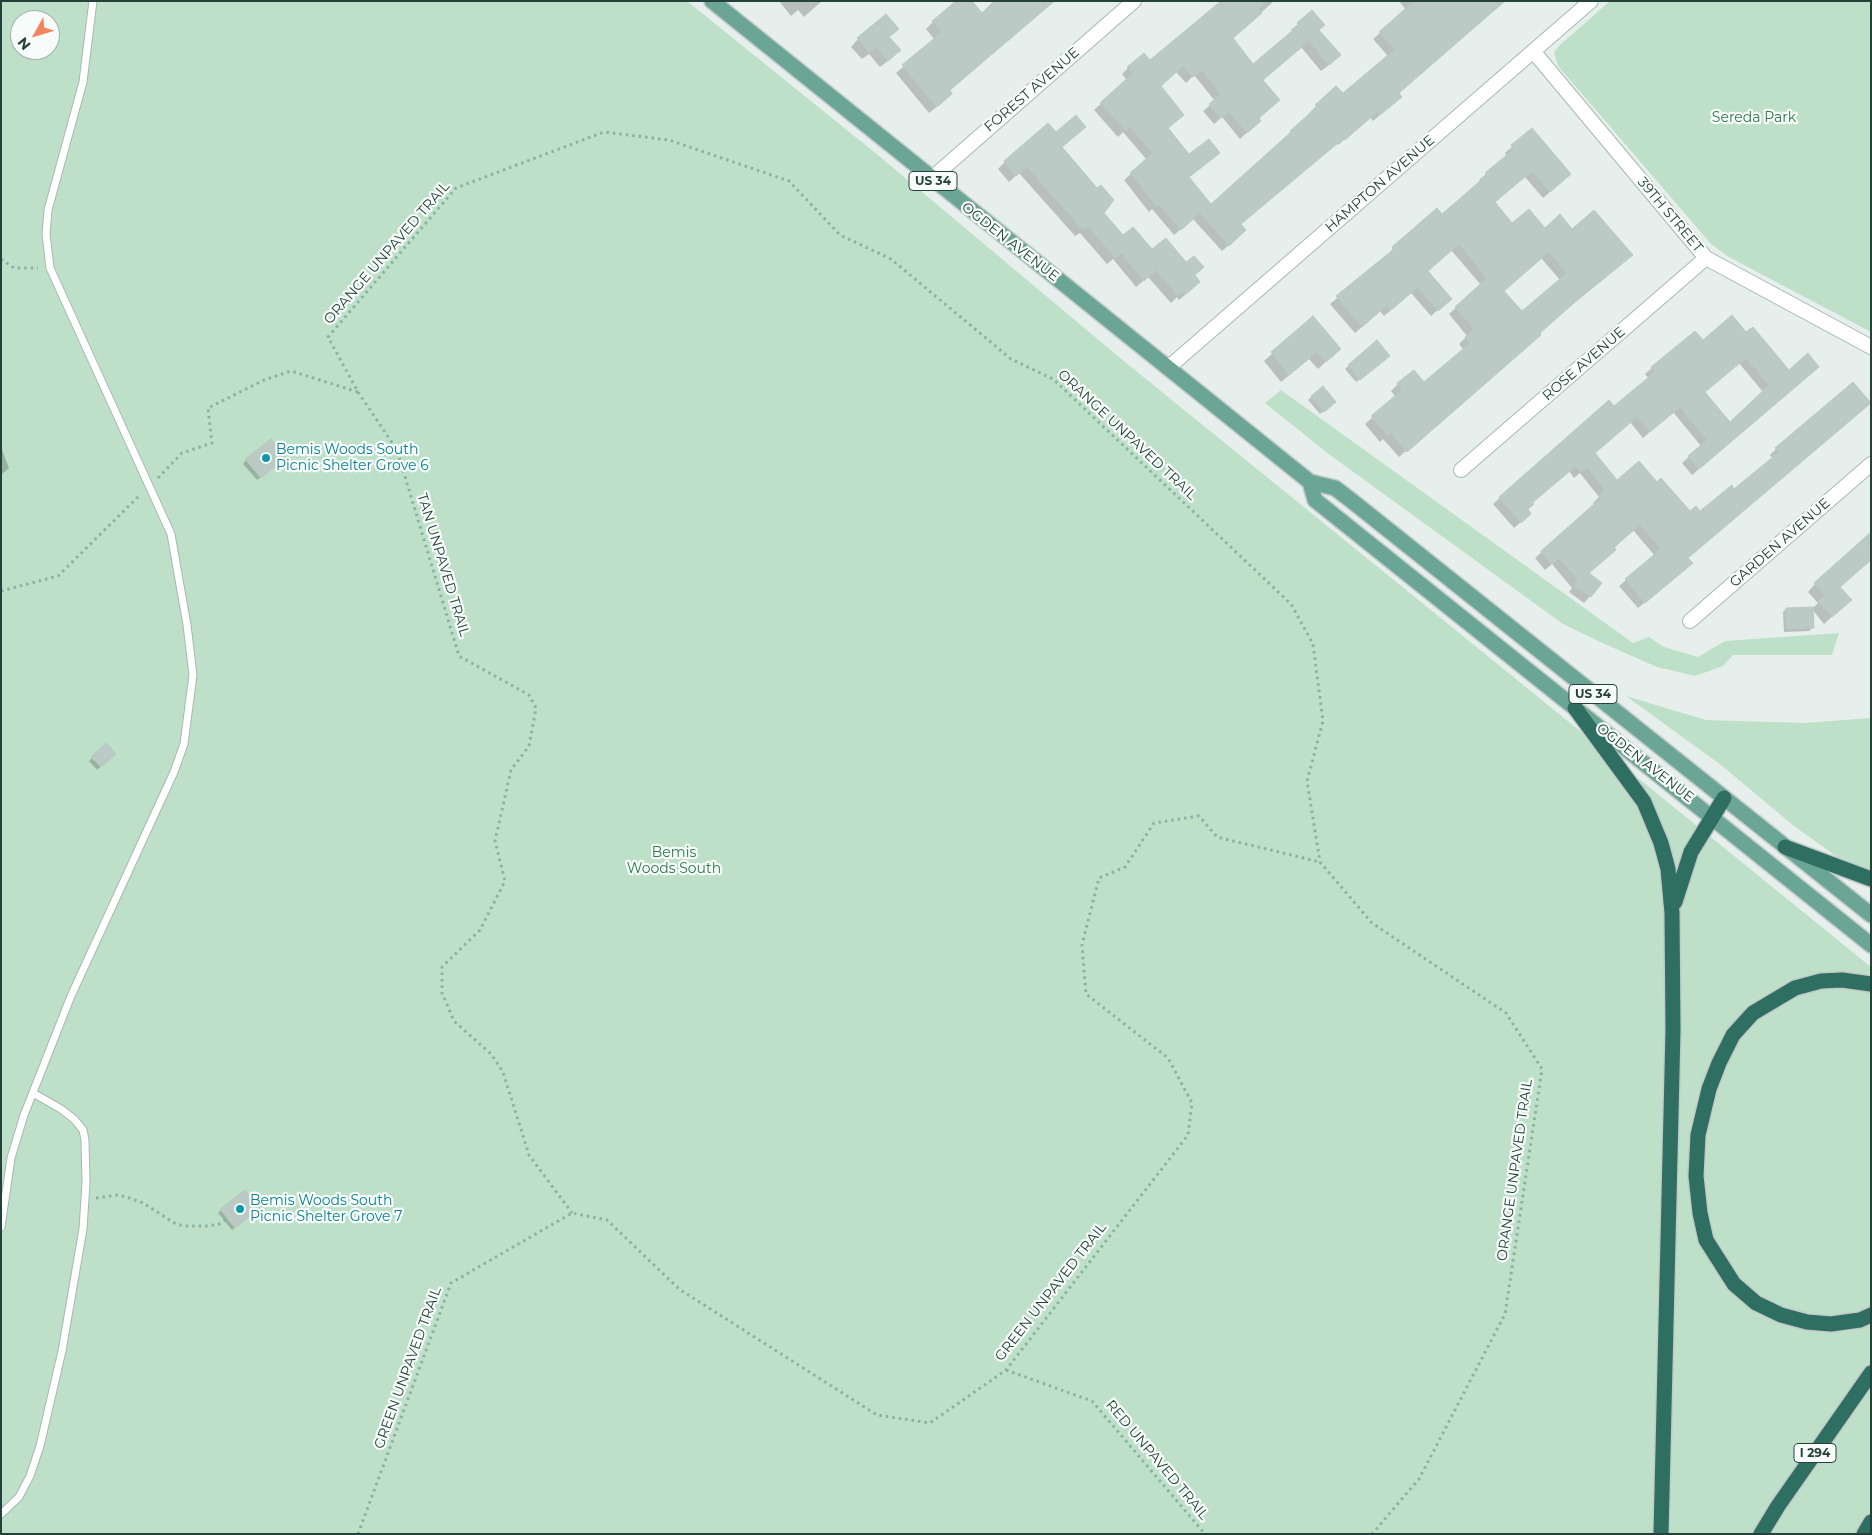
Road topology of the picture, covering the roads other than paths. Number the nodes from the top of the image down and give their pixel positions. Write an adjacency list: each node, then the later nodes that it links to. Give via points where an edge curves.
1 (94, 1): 23 (lane, via 84,82 48,210 46,234 50,268 171,534 188,625 193,675 184,744 139,852 71,996)
2 (712, 1): 6 (main road, OGDEN AVENUE / US 34)
3 (1134, 1): 6 (street, FOREST AVENUE)
4 (1591, 1): 5 (street, HAMPTON AVENUE)
5 (1533, 51): 7 (street, 39TH STREET); 9 (street, HAMPTON AVENUE)
6 (931, 179): 9 (main road, OGDEN AVENUE / US 34)
7 (1706, 258): 8 (street, 39TH STREET); 11 (street, ROSE AVENUE)
8 (1871, 347)
9 (1168, 368): 12 (main road, OGDEN AVENUE / US 34)
10 (1871, 464): 13 (street, GARDEN AVENUE)
11 (1461, 470)
12 (1310, 482): 14 (main road, OGDEN AVENUE / US 34, via 1315,500); 15 (main road, OGDEN AVENUE / US 34, via 1335,488)
13 (1690, 622)
14 (1575, 708): 16 (main road, OGDEN AVENUE / US 34); 19 (highway, via 1644,802 1668,870)
15 (1724, 798): 16 (highway); 17 (main road, OGDEN AVENUE / US 34)
16 (1711, 816): 19 (highway, via 1690,855); 21 (main road, OGDEN AVENUE / US 34)
17 (1785, 847): 18 (highway); 20 (main road, OGDEN AVENUE / US 34)
18 (1871, 879)
19 (1672, 913): 29 (highway, via 1673,1030)
20 (1871, 916)
21 (1871, 945)
22 (1871, 984): 25 (highway, via 1821,981 1795,988 1753,1013 1733,1035 1719,1062 1698,1136 1696,1176 1706,1240 1734,1284 1756,1303 1781,1315 1807,1322 1832,1324)
23 (33, 1093): 24 (lane, via 11,1158); 27 (lane, via 61,1109 83,1130 86,1140 83,1228 70,1309 40,1446 19,1497)
24 (1, 1227)
25 (1871, 1315)
26 (1871, 1373): 30 (highway, I 294)
27 (1, 1514)
28 (1871, 1522): 31 (highway)
29 (1661, 1534)
30 (1761, 1534)
31 (1864, 1534)

